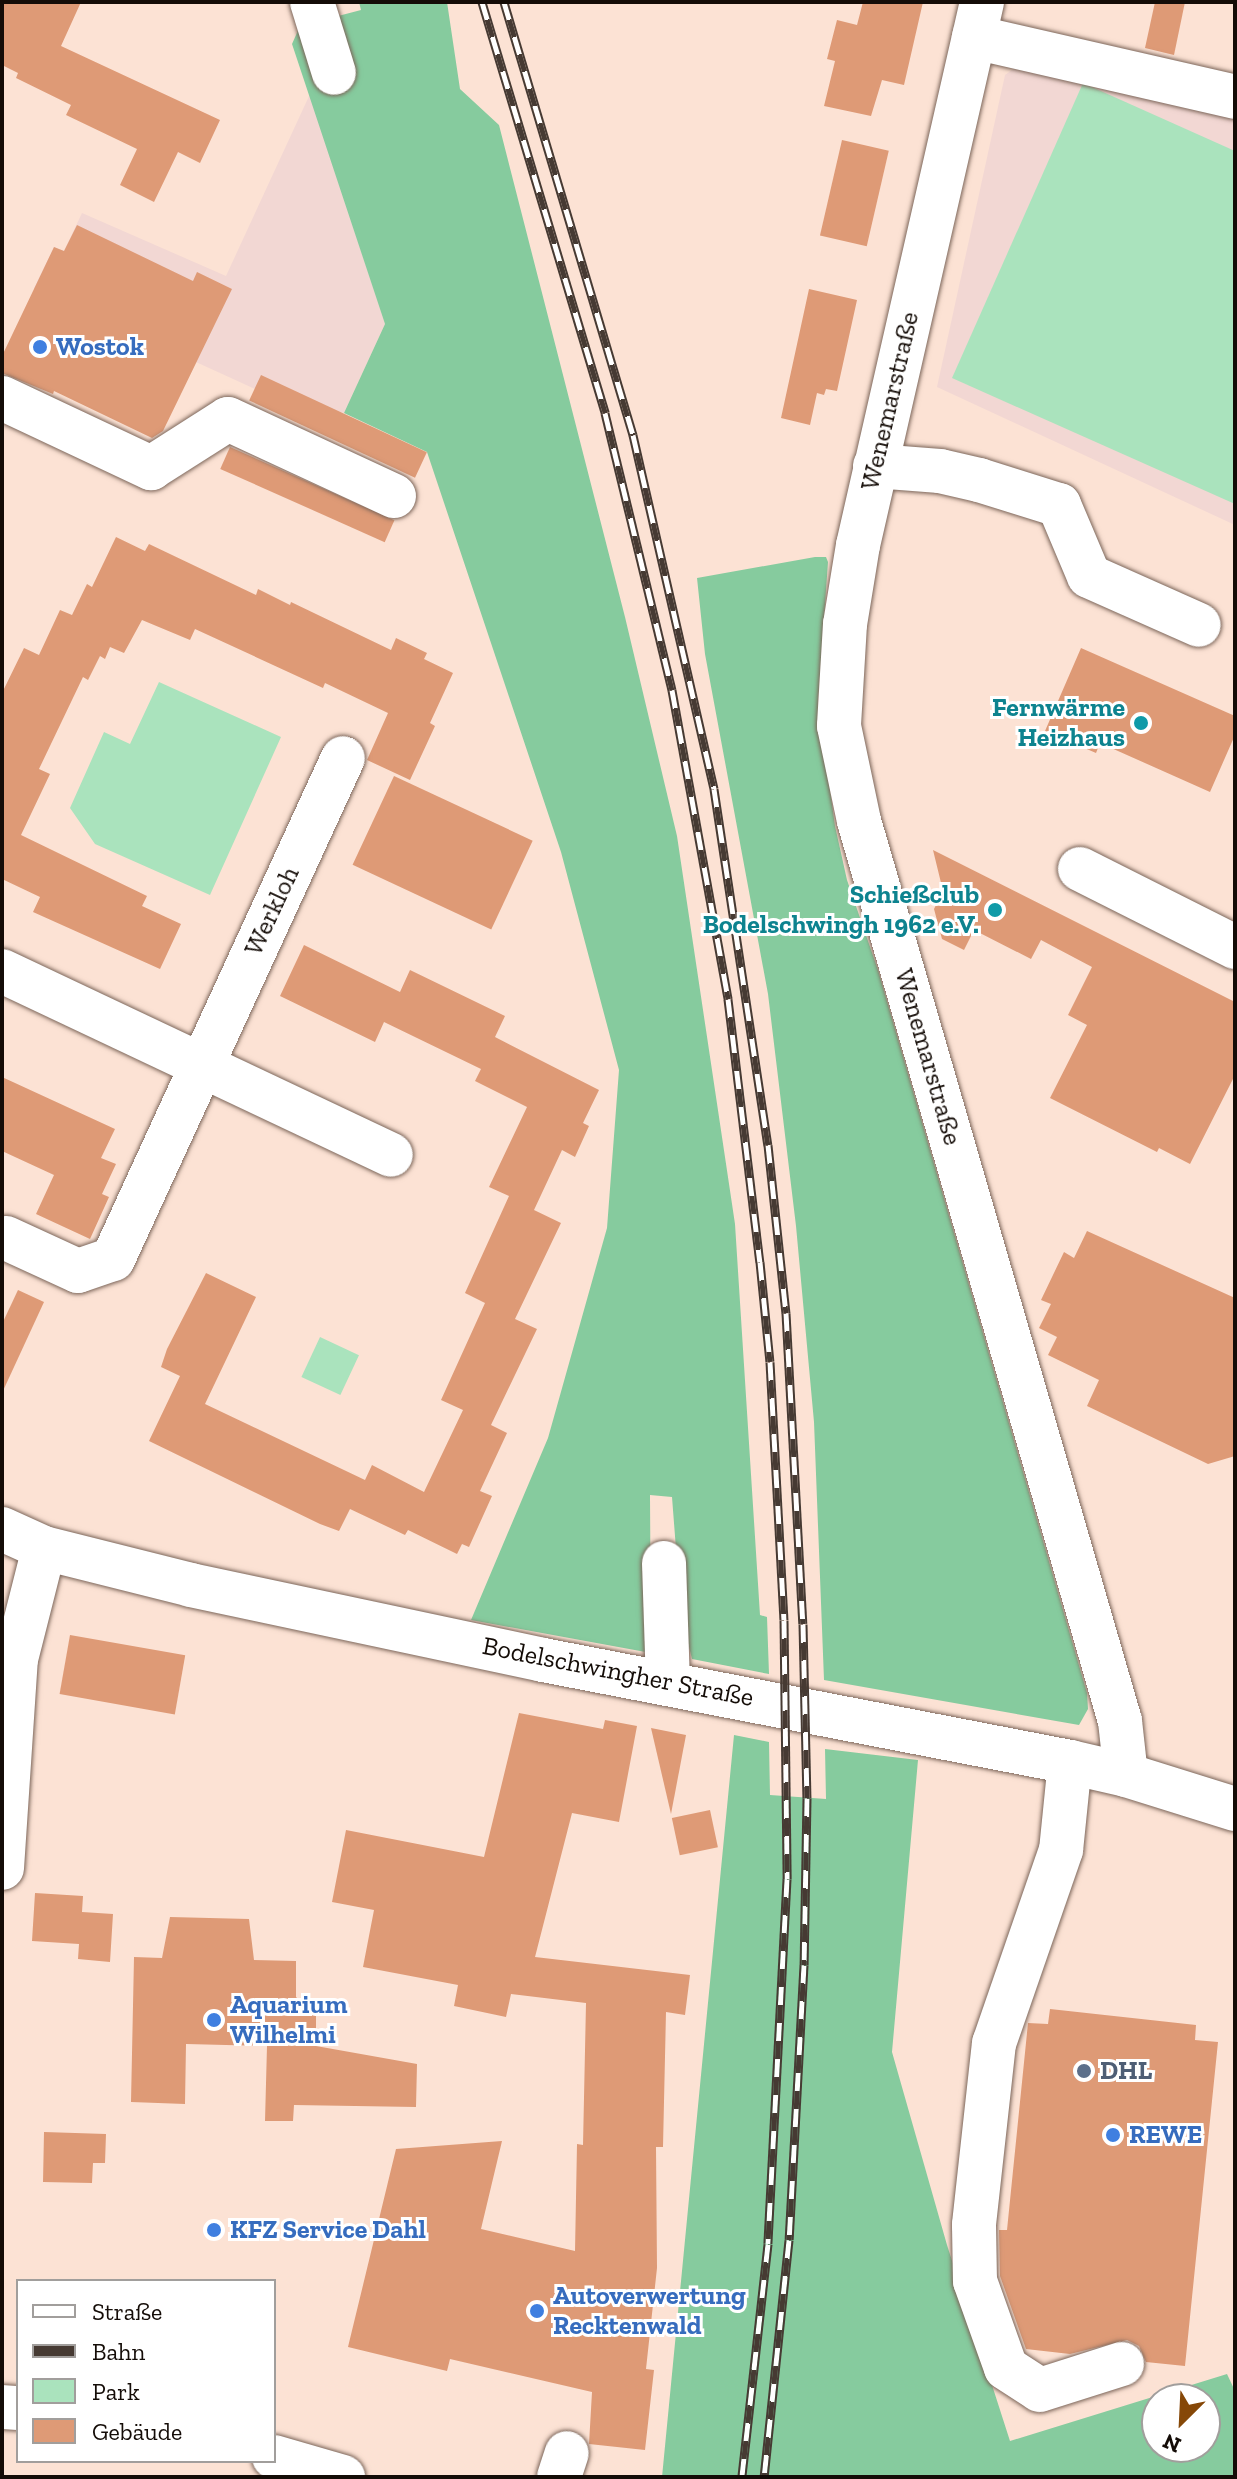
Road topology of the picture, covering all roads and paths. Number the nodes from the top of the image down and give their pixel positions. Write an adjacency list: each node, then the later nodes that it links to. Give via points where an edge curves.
1 (312, 2): 3 (street)
2 (978, 20): 4 (street); 6 (street, Wenemarstraße)
3 (334, 73)
4 (1235, 97)
5 (2, 398): 7 (street, via 151,468 228,419)
6 (875, 466): 8 (street, via 940,471 1059,505 1089,576); 21 (street, Wenemarstraße, via 845,624 839,726 859,821 1120,1721)
7 (394, 496)
8 (1199, 625)
9 (343, 758): 13 (street, Werkloh)
10 (1080, 869): 11 (street)
11 (1235, 947)
12 (2, 971): 13 (street)
13 (201, 1063): 14 (street); 15 (street, Werkloh, via 113,1259 78,1271)
14 (391, 1155)
15 (6, 1238)
16 (2, 1529): 17 (street, Bodelschwingher Straße)
17 (44, 1548): 19 (street, Bodelschwingher Straße, via 191,1585); 23 (street, via 16,1659)
18 (664, 1563): 19 (street)
19 (668, 1682): 20 (street, Bodelschwingher Straße)
20 (1070, 1762): 21 (street, Bodelschwingher Straße); 24 (street, via 1061,1850 994,2043 974,2225 975,2281 1006,2368 1040,2390)
21 (1126, 1775): 22 (street, Bodelschwingher Straße)
22 (1235, 1809)
23 (2, 1868)
24 (1122, 2364)
25 (276, 2458): 26 (street)
26 (343, 2477)

